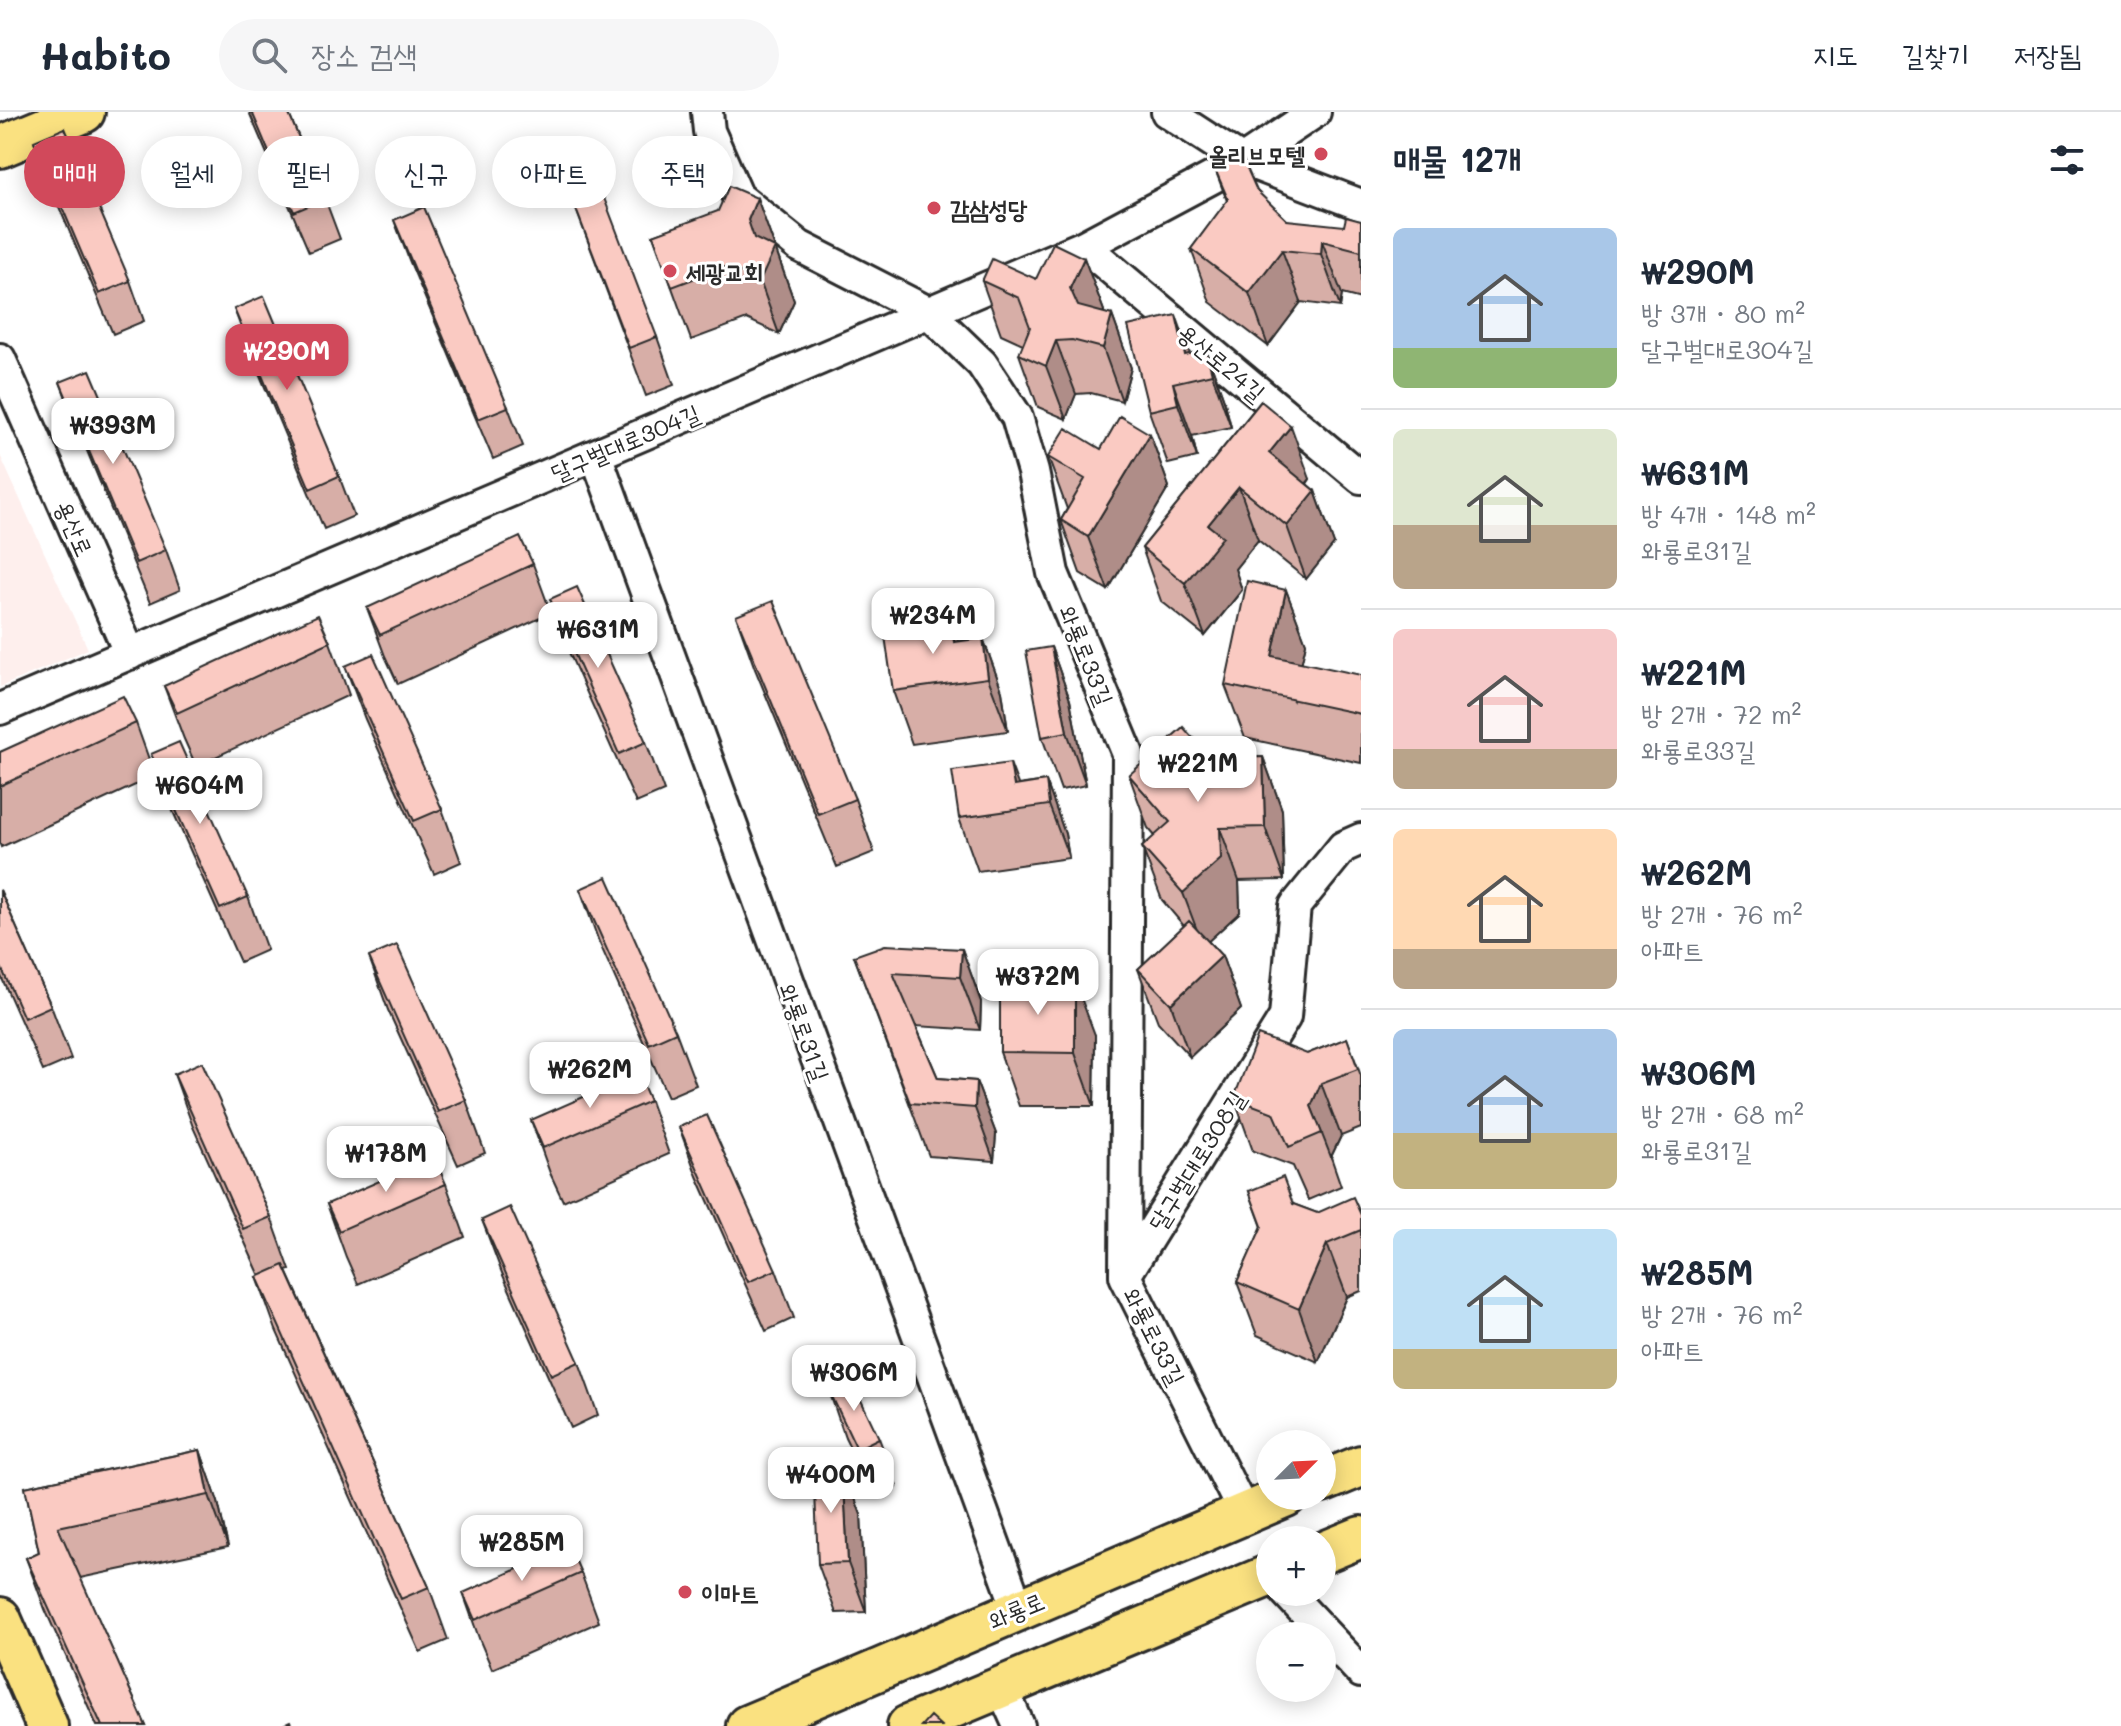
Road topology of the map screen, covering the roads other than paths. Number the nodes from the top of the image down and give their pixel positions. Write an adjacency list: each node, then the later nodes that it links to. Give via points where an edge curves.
1 (84, 112): 5 (main road)
2 (707, 112): 9 (street, 와룡로33길, via 709,131 738,197 799,246)
3 (1167, 112): 6 (street)
4 (1315, 112): 6 (street, 달구벌대로304길)
5 (0, 147)
6 (1243, 161): 7 (street); 8 (street, 달구벌대로304길)
7 (1361, 205)
8 (1084, 246): 9 (street, 달구벌대로304길); 12 (street, 용산로24길)
9 (928, 312): 11 (street, 달구벌대로304길); 16 (street, 와룡로33길, via 982,364 1017,417 1053,573 1128,754)
10 (0, 359): 13 (street, 용산로)
11 (596, 455): 13 (street, 달구벌대로304길); 25 (street, 와룡로31길)
12 (1361, 478)
13 (130, 654): 14 (street, 달구벌대로304길)
14 (0, 709)
15 (1361, 839): 16 (street, 달구벌대로308길, via 1343,847 1295,906 1285,1017)
16 (1125, 1276): 20 (street, 와룡로33길)
17 (1361, 1466): 18 (main road)
18 (1336, 1476)
19 (1256, 1508): 20 (main road, 와룡로)
20 (1244, 1513): 25 (main road, 와룡로)
21 (1361, 1537): 22 (main road)
22 (1336, 1547)
23 (1256, 1581): 28 (main road)
24 (1299, 1606): 27 (street)
25 (1018, 1609): 30 (main road, 와룡로)
26 (0, 1618): 29 (main road)
27 (1361, 1672)
28 (1001, 1686): 31 (main road); 32 (street)
29 (47, 1726)
30 (747, 1726)
31 (908, 1726)
32 (1019, 1726)

